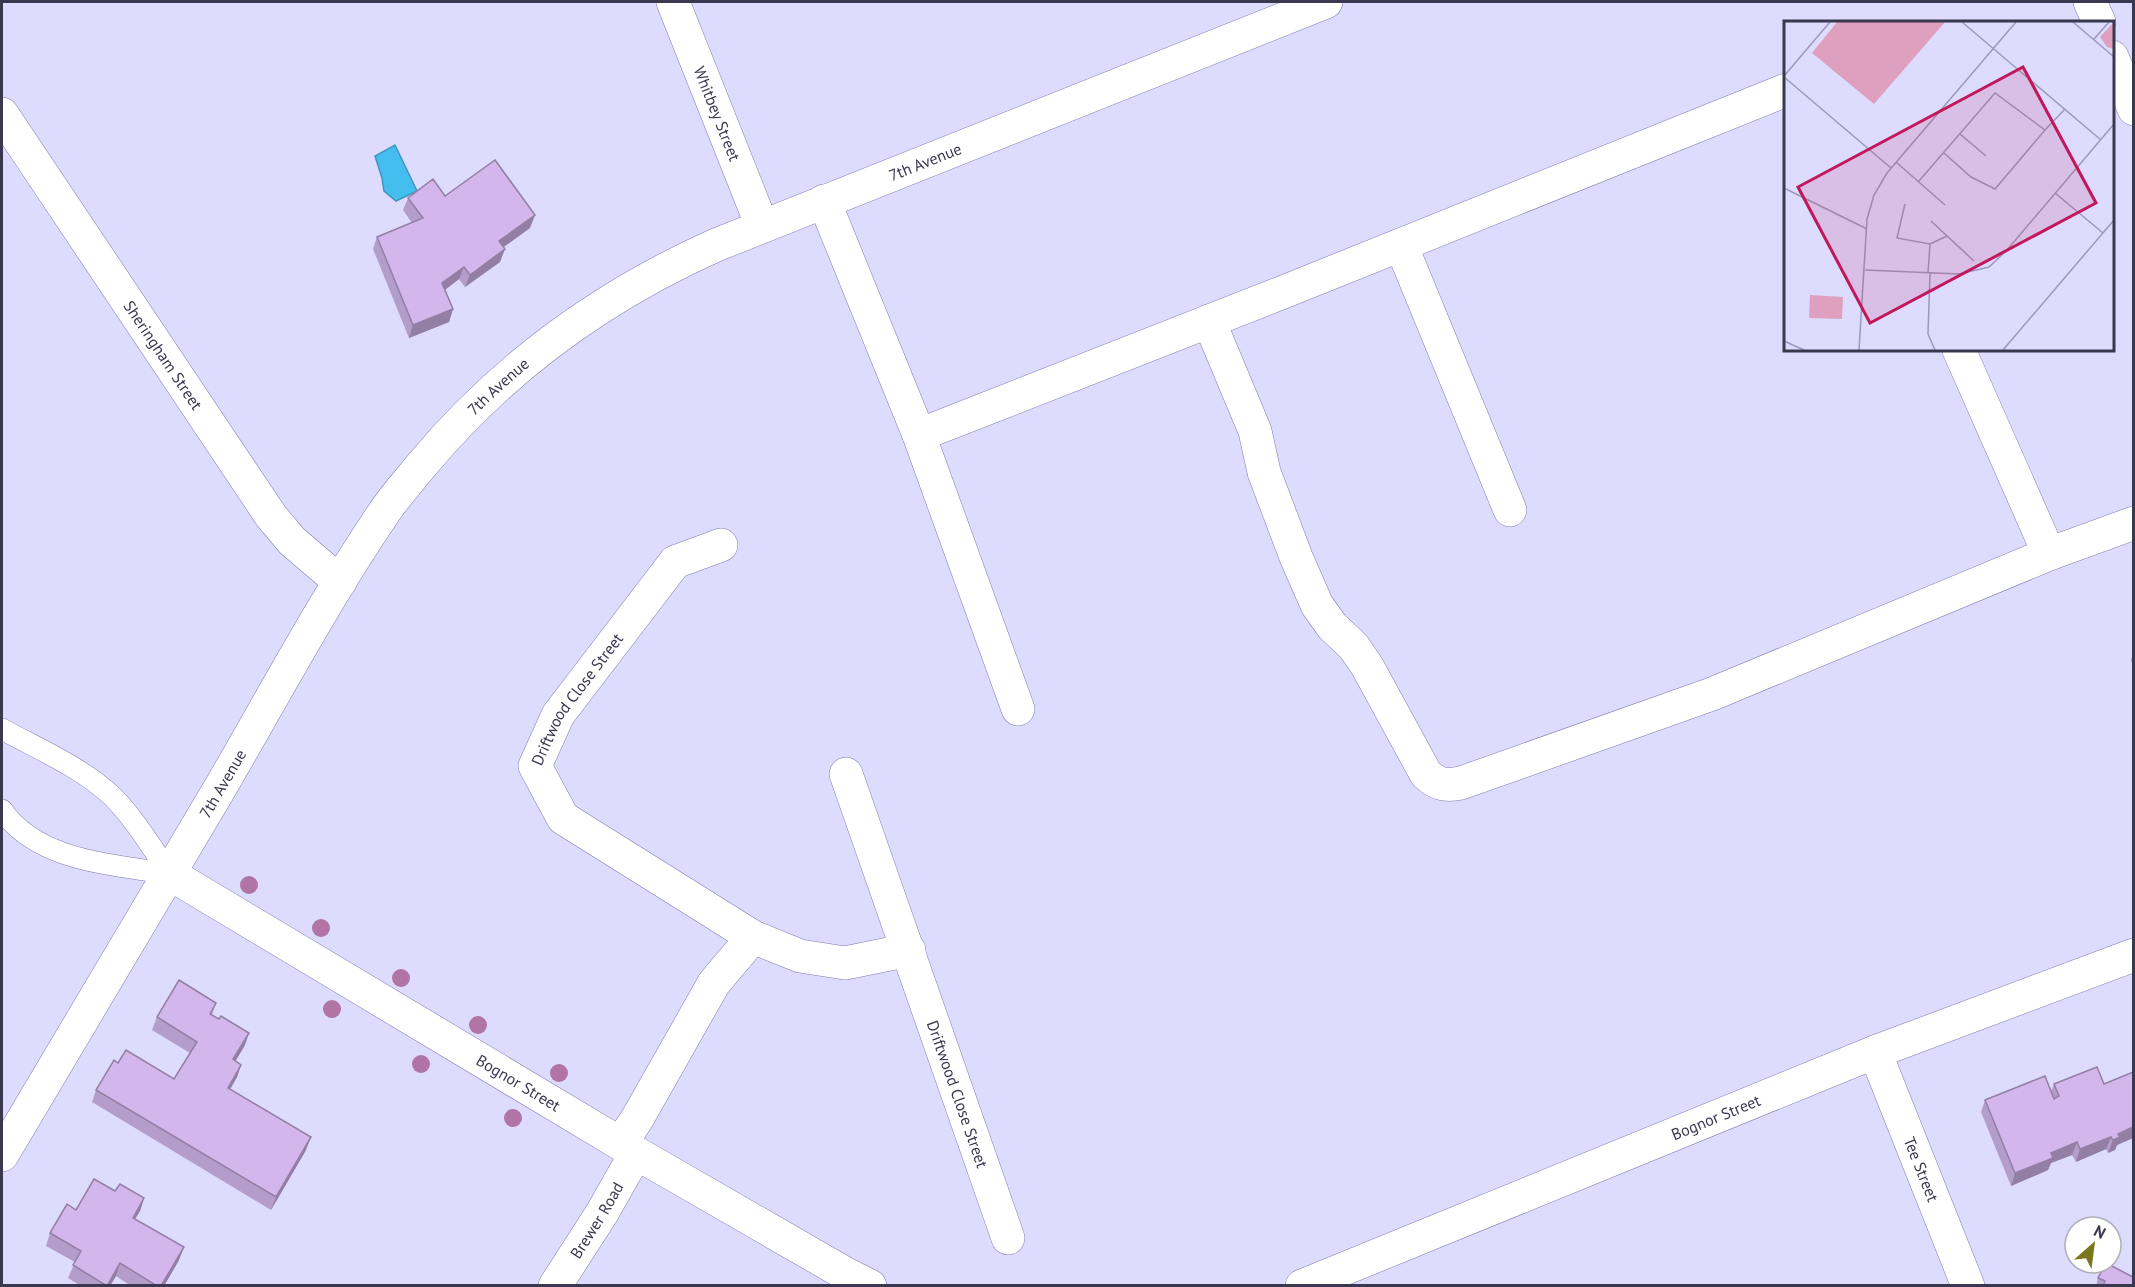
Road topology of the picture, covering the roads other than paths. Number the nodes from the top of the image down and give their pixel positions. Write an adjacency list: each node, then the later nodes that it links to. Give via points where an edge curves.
1 (673, 2): 10 (street, Whitbey Street)
2 (1326, 2): 9 (street, 7th Avenue)
3 (2090, 2): 4 (street)
4 (2099, 21)
5 (2114, 62): 7 (street)
6 (1784, 90): 11 (street)
7 (2133, 110)
8 (2, 114): 19 (street, Sheringham Street, via 271,516 292,541)
9 (824, 201): 10 (street, 7th Avenue); 14 (street)
10 (762, 226): 19 (street, 7th Avenue, via 646,279 530,356 434,451 384,512)
11 (1401, 244): 12 (street); 15 (street)
12 (1209, 321): 14 (street); 18 (street, via 1255,431 1264,472 1317,605 1367,666 1426,774 1447,786 1712,694)
13 (1959, 351): 18 (street)
14 (919, 435): 20 (street)
15 (1510, 510)
16 (2133, 523): 18 (street)
17 (721, 545): 25 (street, Driftwood Close Street, via 675,562 558,715 535,766 563,818)
18 (2049, 554)
19 (340, 582): 24 (street, 7th Avenue)
20 (1018, 709)
21 (2, 729): 24 (lane, via 75,769 112,796)
22 (846, 774): 26 (street, Driftwood Close Street)
23 (2, 810): 24 (lane, via 29,838 63,854)
24 (171, 874): 29 (street, Bognor Street); 30 (street, 7th Avenue)
25 (753, 937): 26 (street, Driftwood Close Street, via 800,956 845,963); 29 (street, via 714,983 637,1119)
26 (909, 950): 31 (street, Driftwood Close Street)
27 (2133, 955): 28 (street, Bognor Street)
28 (1875, 1052): 34 (street, Bognor Street); 35 (street, Tee Street)
29 (628, 1148): 32 (street, Brewer Road, via 602,1213); 33 (street, Bognor Street)
30 (2, 1155)
31 (1008, 1238)
32 (555, 1286)
33 (870, 1286)
34 (1302, 1286)
35 (1968, 1286)

